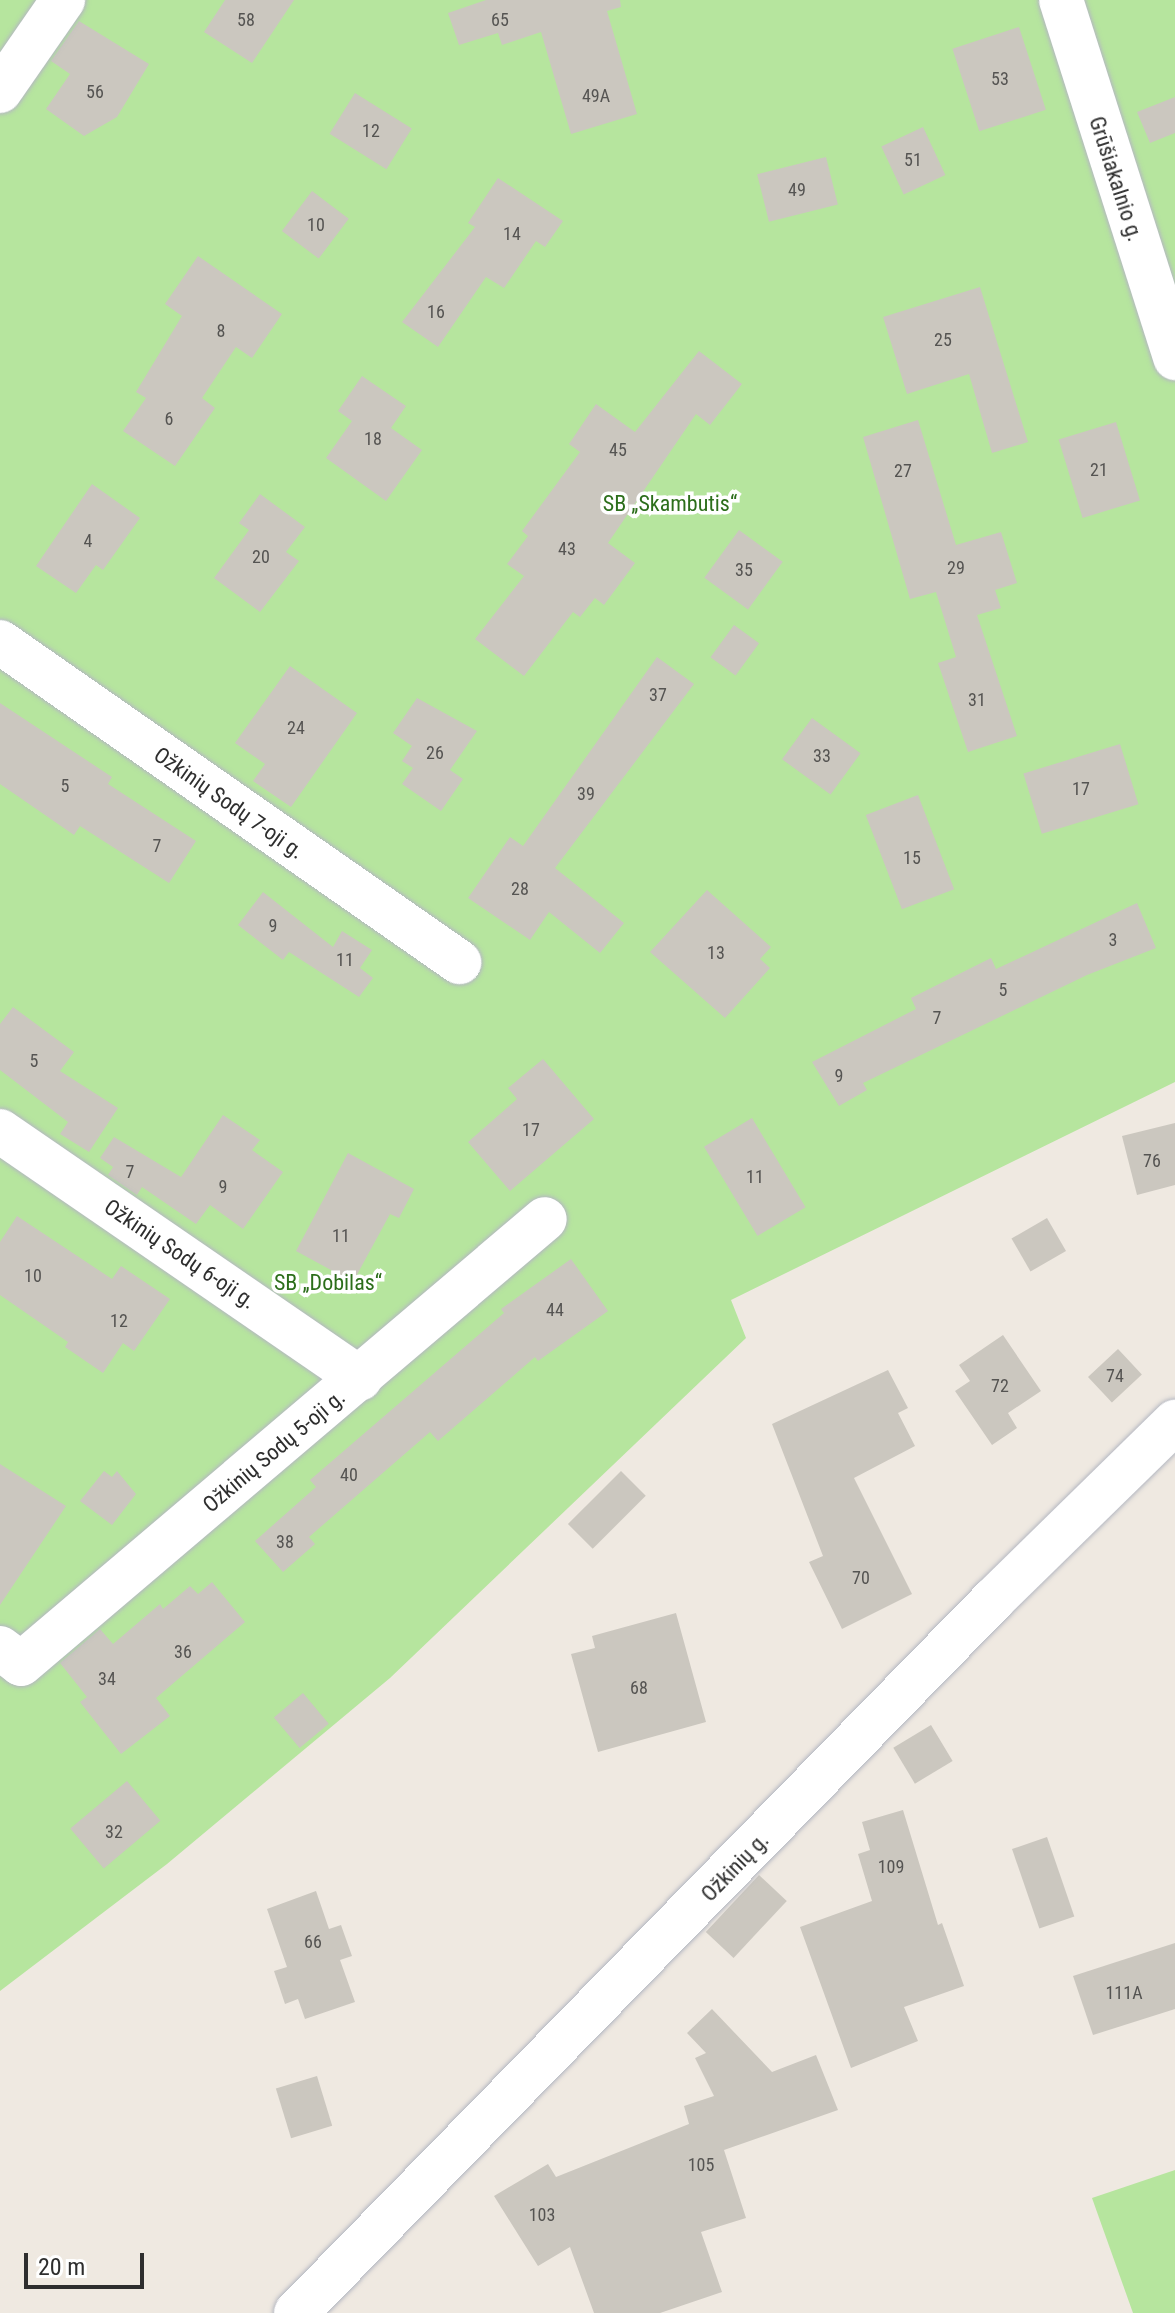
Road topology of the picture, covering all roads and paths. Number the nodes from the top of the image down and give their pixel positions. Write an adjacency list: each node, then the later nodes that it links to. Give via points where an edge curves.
1 (63, 0): 3 (street)
2 (1061, 0): 4 (street, Grūšiakalnio g.)
3 (0, 91)
4 (1175, 358)
5 (0, 642): 6 (street, Ožkinių Sodų 7-oji g.)
6 (459, 962)
7 (0, 1131): 9 (street, Ožkinių Sodų 6-oji g.)
8 (545, 1219): 9 (street, Ožkinių Sodų 5-oji g.)
9 (360, 1378): 11 (street, Ožkinių Sodų 5-oji g., via 21,1664)
10 (1175, 1422): 12 (street, Ožkinių g., via 993,1600)
11 (0, 1648)
12 (296, 2313)

